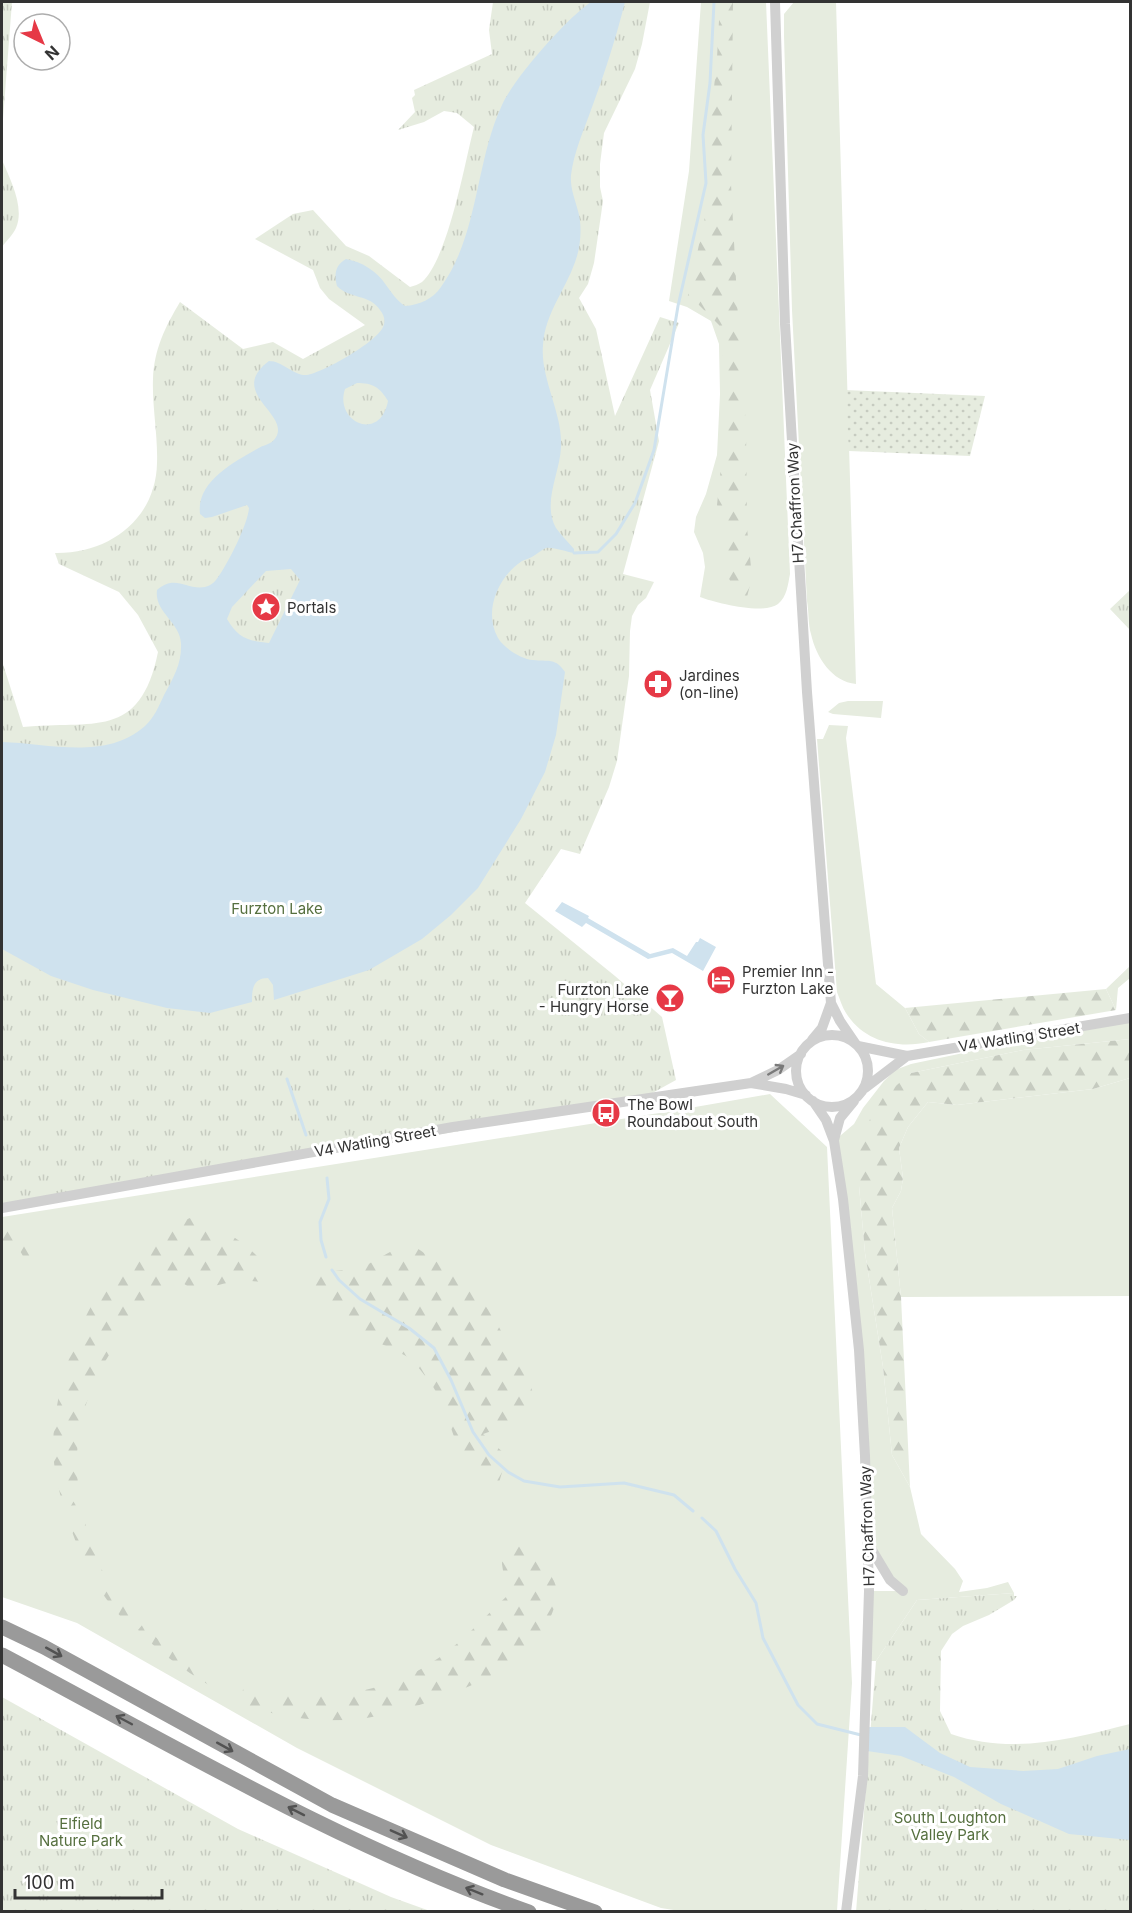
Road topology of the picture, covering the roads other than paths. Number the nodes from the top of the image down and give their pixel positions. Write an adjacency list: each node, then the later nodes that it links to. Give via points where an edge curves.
1 (775, 2): 2 (street, H7 Chaffron Way, via 785,324 810,739)
2 (831, 1003): 4 (street, H7 Chaffron Way, via 822,1028); 5 (street, H7 Chaffron Way)
3 (1131, 1018): 7 (street, V4 Watling Street)
4 (810, 1043): 5 (street, via 832,1035); 6 (street)
5 (857, 1045): 7 (street, V4 Watling Street); 9 (street, via 868,1067)
6 (801, 1054): 8 (street, V4 Watling Street, one-way to 6); 10 (street, via 797,1076)
7 (907, 1056): 9 (street, V4 Watling Street)
8 (751, 1083): 10 (street, V4 Watling Street); 12 (street, V4 Watling Street, via 453,1127)
9 (860, 1093): 10 (street, via 841,1106 831,1107); 11 (street, H7 Chaffron Way, via 840,1118)
10 (809, 1098): 11 (street, H7 Chaffron Way, via 826,1120)
11 (834, 1141): 13 (street, H7 Chaffron Way, via 859,1350)
12 (2, 1208)
13 (867, 1542): 14 (street, via 890,1580); 19 (street, H7 Chaffron Way, via 863,1776)
14 (903, 1591)
15 (2, 1627): 18 (highway, one-way to 18, via 332,1804 505,1880)
16 (2, 1655): 17 (highway, one-way to 16, via 406,1864 319,1823)
17 (529, 1911)
18 (595, 1911)
19 (846, 1911)

